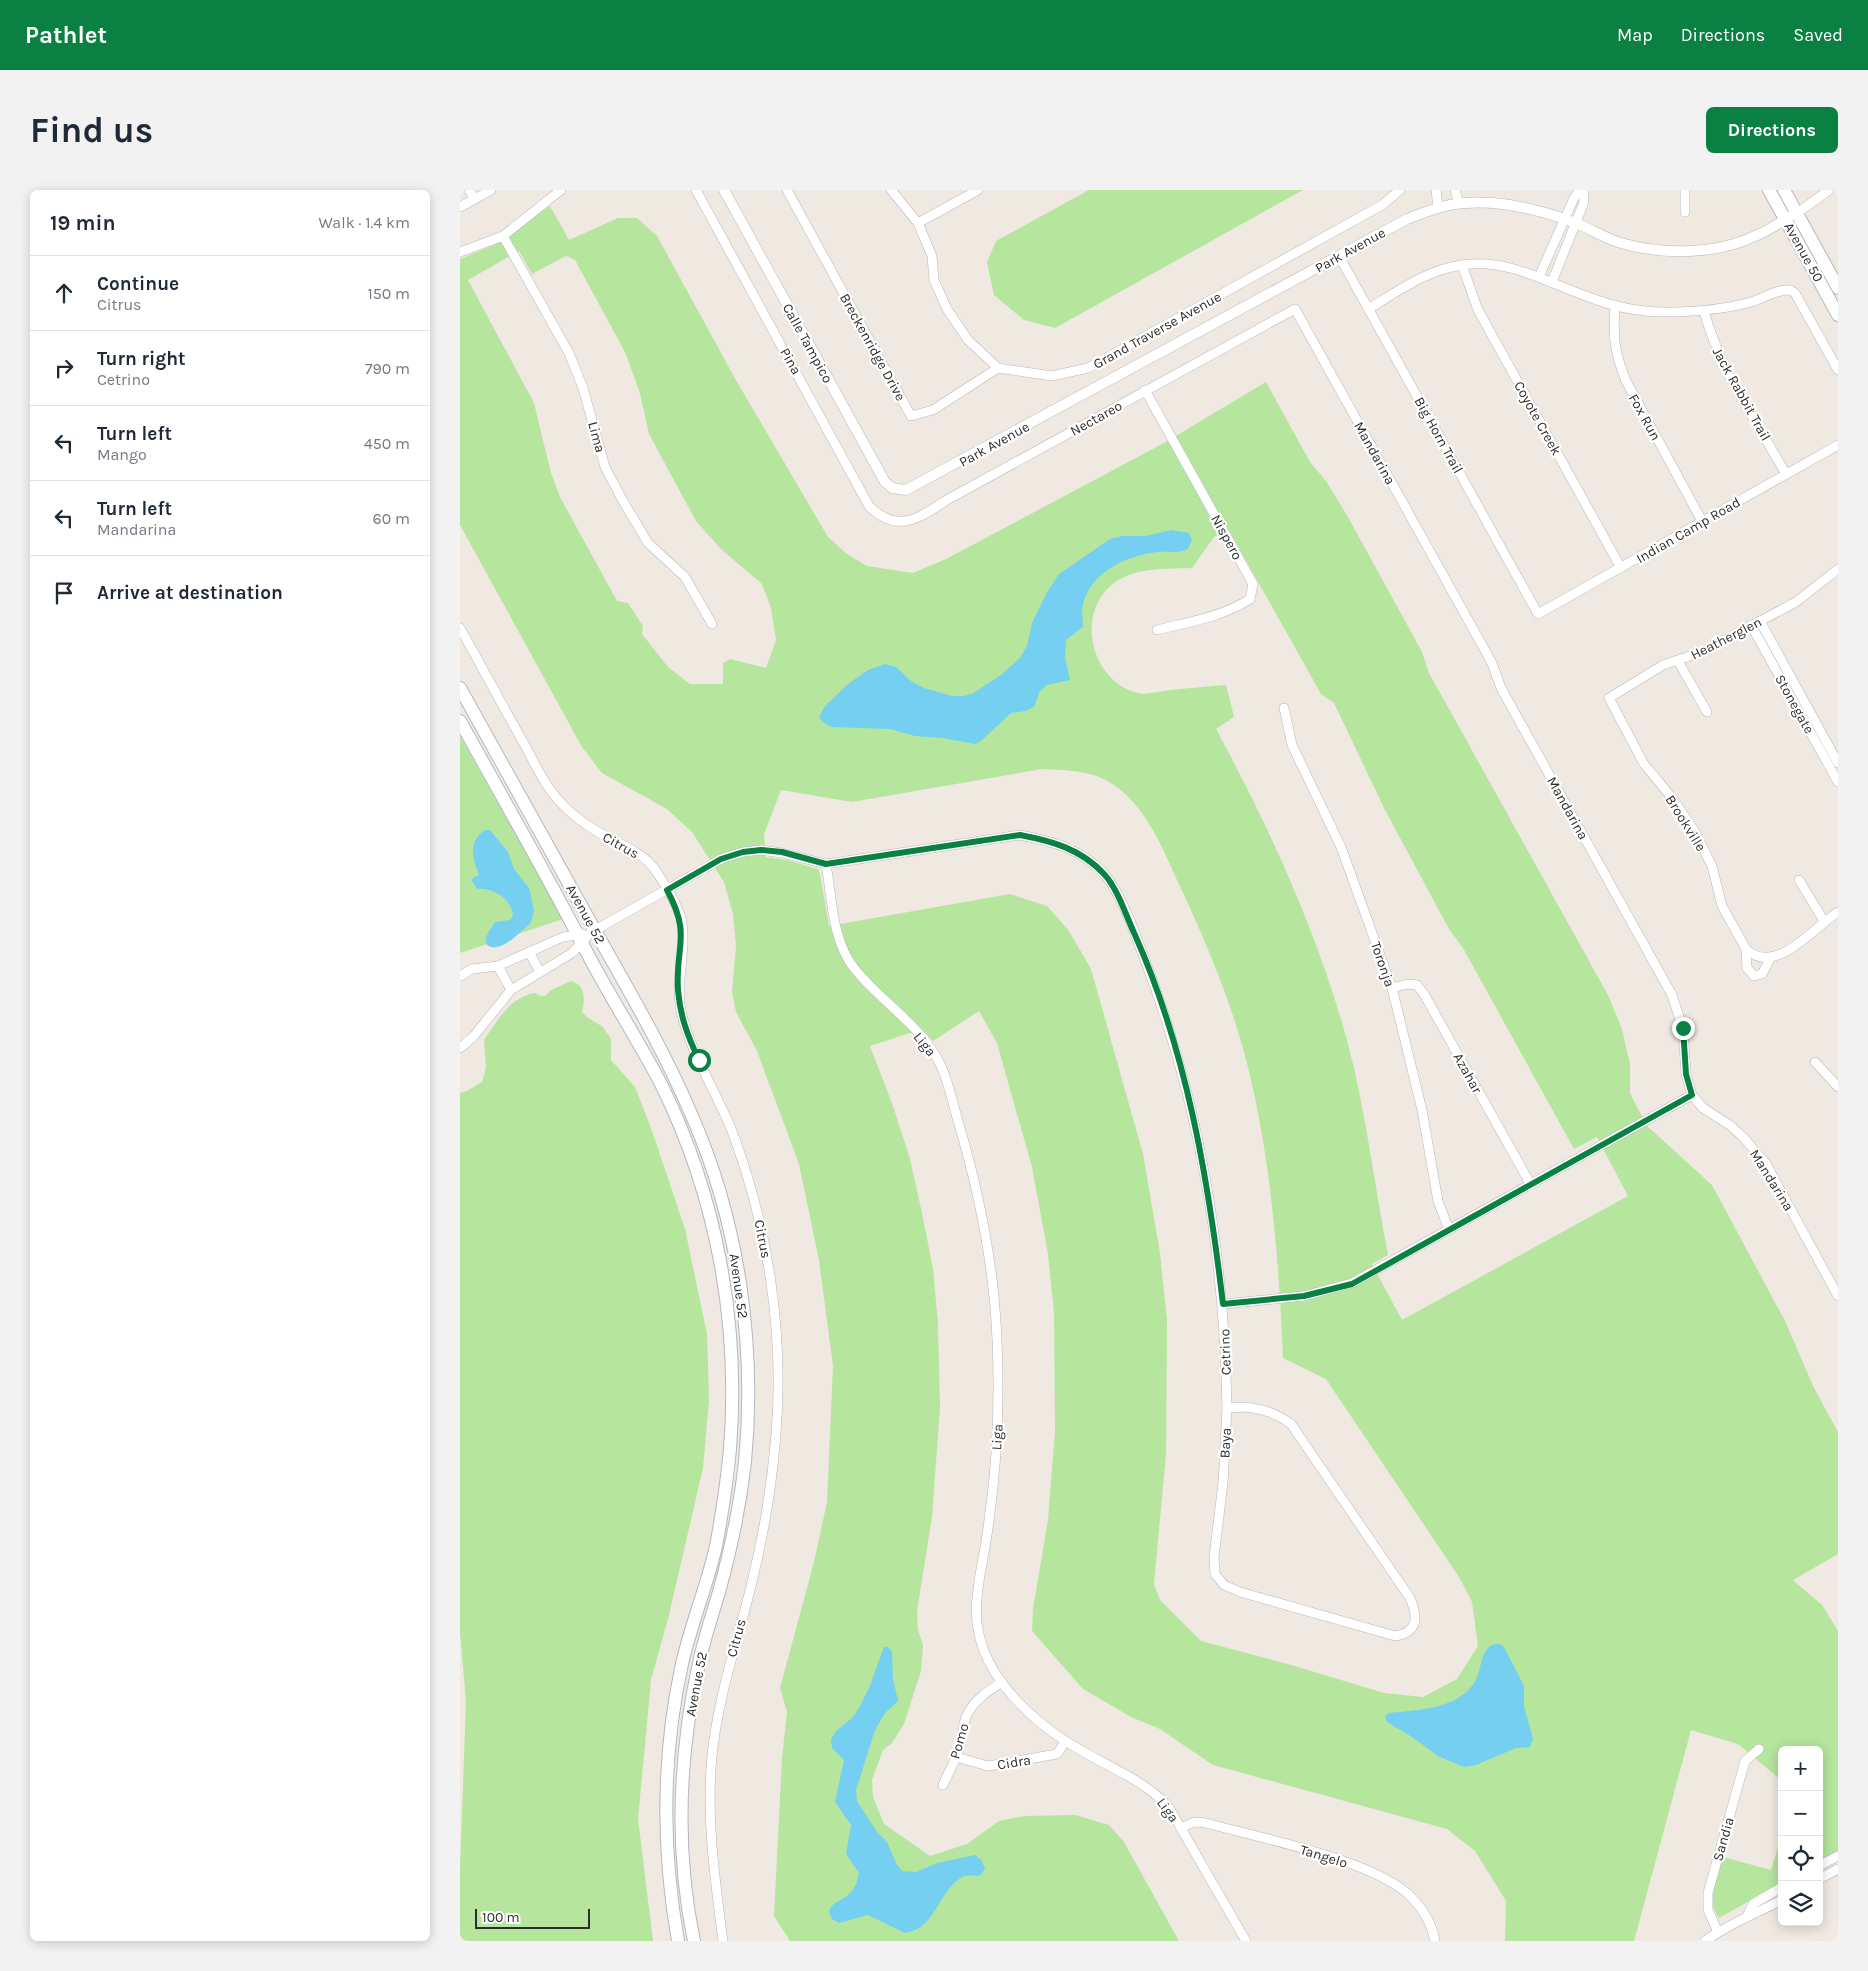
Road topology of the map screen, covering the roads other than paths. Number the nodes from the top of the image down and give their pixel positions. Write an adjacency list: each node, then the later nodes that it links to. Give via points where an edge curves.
1 (469, 190): 17 (street)
2 (491, 190): 17 (street)
3 (561, 190): 26 (street)
4 (696, 190): 44 (street, Pina, via 869,506 880,517)
5 (724, 190): 43 (street, Calle Tampico, via 885,482)
6 (787, 190): 38 (street, Breckenridge Drive, via 911,416 932,410)
7 (891, 190): 24 (street)
8 (978, 190): 24 (street)
9 (1400, 190): 38 (street, Grand Traverse Avenue, via 1382,205 1088,368 1052,376)
10 (1436, 190): 20 (street)
11 (1456, 190): 18 (street)
12 (1581, 190): 23 (street); 25 (street, via 1584,202)
13 (1685, 190): 21 (street)
14 (1769, 190): 22 (main road, Avenue 50)
15 (1784, 190): 22 (main road, Avenue 50)
16 (1829, 190): 22 (street, Park Avenue)
17 (474, 199): 19 (street)
18 (1460, 204): 20 (street, Park Avenue); 23 (street, Park Avenue, via 1524,206)
19 (460, 207)
20 (1438, 208): 28 (street, Park Avenue, via 1407,219)
21 (1685, 212)
22 (1791, 216): 25 (street, Park Avenue, via 1754,237 1726,246 1692,251 1652,250 1620,243); 32 (main road, Avenue 50); 37 (main road, Avenue 50)
23 (1566, 220): 25 (street, Park Avenue); 30 (street)
24 (918, 223): 38 (street, via 932,256 934,280 947,309 968,340)
25 (1576, 223): 31 (street)
26 (503, 236): 27 (street); 50 (street, Lima, via 568,353 583,388 606,467 623,501 648,543 686,577)
27 (460, 252)
28 (1339, 256): 34 (street, Big Horn Trail); 43 (street, Park Avenue, via 924,483)
29 (1462, 265): 30 (street, via 1512,268); 34 (street, via 1431,274); 46 (street, Coyote Creek, via 1478,310)
30 (1539, 277): 31 (street)
31 (1552, 282): 33 (street)
32 (1838, 288)
33 (1616, 305): 36 (street, via 1636,311); 45 (street, Fox Run, via 1613,338 1623,374)
34 (1370, 308): 48 (street, Big Horn Trail)
35 (1295, 309): 40 (street, Nectareo); 80 (street, Mandarina, via 1672,995 1683,1028 1686,1074)
36 (1704, 311): 39 (street, via 1750,302 1785,290 1794,292); 42 (street, Jack Rabbit Trail, via 1728,371)
37 (1838, 315)
38 (998, 368)
39 (1838, 370)
40 (1146, 390): 44 (street, Nectareo, via 929,512 912,520); 52 (street, Nispero, via 1253,584 1250,599 1240,605 1217,616)
41 (1838, 445): 42 (street, Indian Camp Road)
42 (1786, 474): 45 (street, Indian Camp Road)
43 (898, 490)
44 (896, 522)
45 (1702, 522): 46 (street, Indian Camp Road)
46 (1621, 568): 48 (street, Indian Camp Road)
47 (1838, 569): 49 (street, Heatherglen, via 1796,602)
48 (1538, 614)
49 (1756, 623): 53 (street, Heatherglen); 59 (street, Stonegate)
50 (712, 624)
51 (460, 628): 65 (street, Citrus, via 550,791 580,820 654,866)
52 (1157, 630)
53 (1678, 661): 55 (street, Heatherglen, via 1663,665); 57 (street)
54 (460, 688): 68 (main road, Avenue 52)
55 (1608, 698): 70 (street, Brookville, via 1644,764 1695,832 1712,866 1722,906)
56 (1284, 708): 75 (street, Toronja, via 1292,745 1342,847)
57 (1706, 712)
58 (460, 721): 68 (main road, Avenue 52)
59 (1824, 748): 60 (street, Stonegate); 61 (street, Stonegate)
60 (1838, 763)
61 (1835, 771): 62 (street, Stonegate)
62 (1838, 782)
63 (826, 864): 65 (street, Cetrino, via 782,852 743,852 721,859); 84 (street, Cetrino, via 1020,835 1050,840 1077,852 1105,875 1121,903 1174,1040 1192,1107 1212,1214); 86 (street, Liga, via 837,934 853,967 926,1042 938,1060 954,1105 977,1195 994,1296 998,1412 987,1535 975,1607 981,1644)
64 (1799, 880): 67 (street)
65 (667, 890): 68 (street, Cetrino); 102 (street, Citrus, via 682,923 678,988 687,1035 719,1099 752,1191 772,1292 779,1384 766,1523 722,1692 712,1758 710,1816)
66 (1838, 912): 67 (street)
67 (1824, 921): 71 (street, via 1802,941)
68 (586, 935): 69 (street, via 562,937); 73 (street, via 572,953); 100 (main road, Avenue 52, via 686,1141 713,1226 728,1310 733,1400 724,1499 715,1546 682,1667 669,1752 666,1799 668,1853); 101 (main road, Avenue 52, via 680,1087 709,1160 734,1252 746,1336 748,1418 742,1490 728,1558 699,1660 683,1768 682,1850)
69 (529, 952): 72 (street); 73 (street)
70 (1749, 952): 71 (street, via 1759,957); 71 (street, Brookville, via 1747,968 1754,976 1762,974)
71 (1771, 957)
72 (498, 966): 74 (street, via 472,969); 76 (street)
73 (540, 972): 76 (street)
74 (460, 976)
75 (1392, 988): 81 (street, Azahar, via 1417,985 1424,994); 82 (street, Toronja, via 1422,1110 1438,1201)
76 (510, 990): 77 (street, via 474,1036)
77 (460, 1048)
78 (1815, 1062): 79 (street)
79 (1838, 1086)
80 (1692, 1095): 81 (street); 83 (street, Mandarina, via 1703,1108 1744,1138 1766,1164)
81 (1531, 1185): 82 (street)
82 (1449, 1230): 84 (street, via 1352,1284 1304,1296)
83 (1838, 1296)
84 (1223, 1304): 85 (street, Cetrino)
85 (1227, 1408): 85 (street, Baya, via 1260,1408 1292,1424 1410,1598 1416,1611 1413,1628 1407,1634 1395,1636 1224,1586 1215,1574 1214,1558)
86 (1002, 1682): 87 (street, Liga, via 1032,1715); 89 (street, Pomo, via 980,1698 968,1712)
87 (1065, 1742): 89 (street, Cidra, via 1057,1754 988,1766); 91 (street, Liga, via 1152,1790 1168,1806)
88 (1759, 1749): 99 (street, Sandia, via 1745,1761 1708,1893 1708,1910)
89 (956, 1757): 90 (street, Pomo)
90 (943, 1785)
91 (1181, 1828): 103 (street, Liga); 104 (street, Tangelo, via 1194,1822 1206,1822 1362,1867 1394,1883 1412,1897 1426,1916)
92 (1838, 1856): 93 (street)
93 (1823, 1864)
94 (1838, 1869): 95 (street)
95 (1823, 1877)
96 (1778, 1889): 98 (street, via 1754,1904)
97 (1778, 1902): 98 (street, via 1757,1914)
98 (1748, 1914): 99 (street)
99 (1718, 1932): 105 (street)
100 (678, 1941)
101 (694, 1941)
102 (723, 1941)
103 (1246, 1941)
104 (1435, 1941)
105 (1705, 1941)

